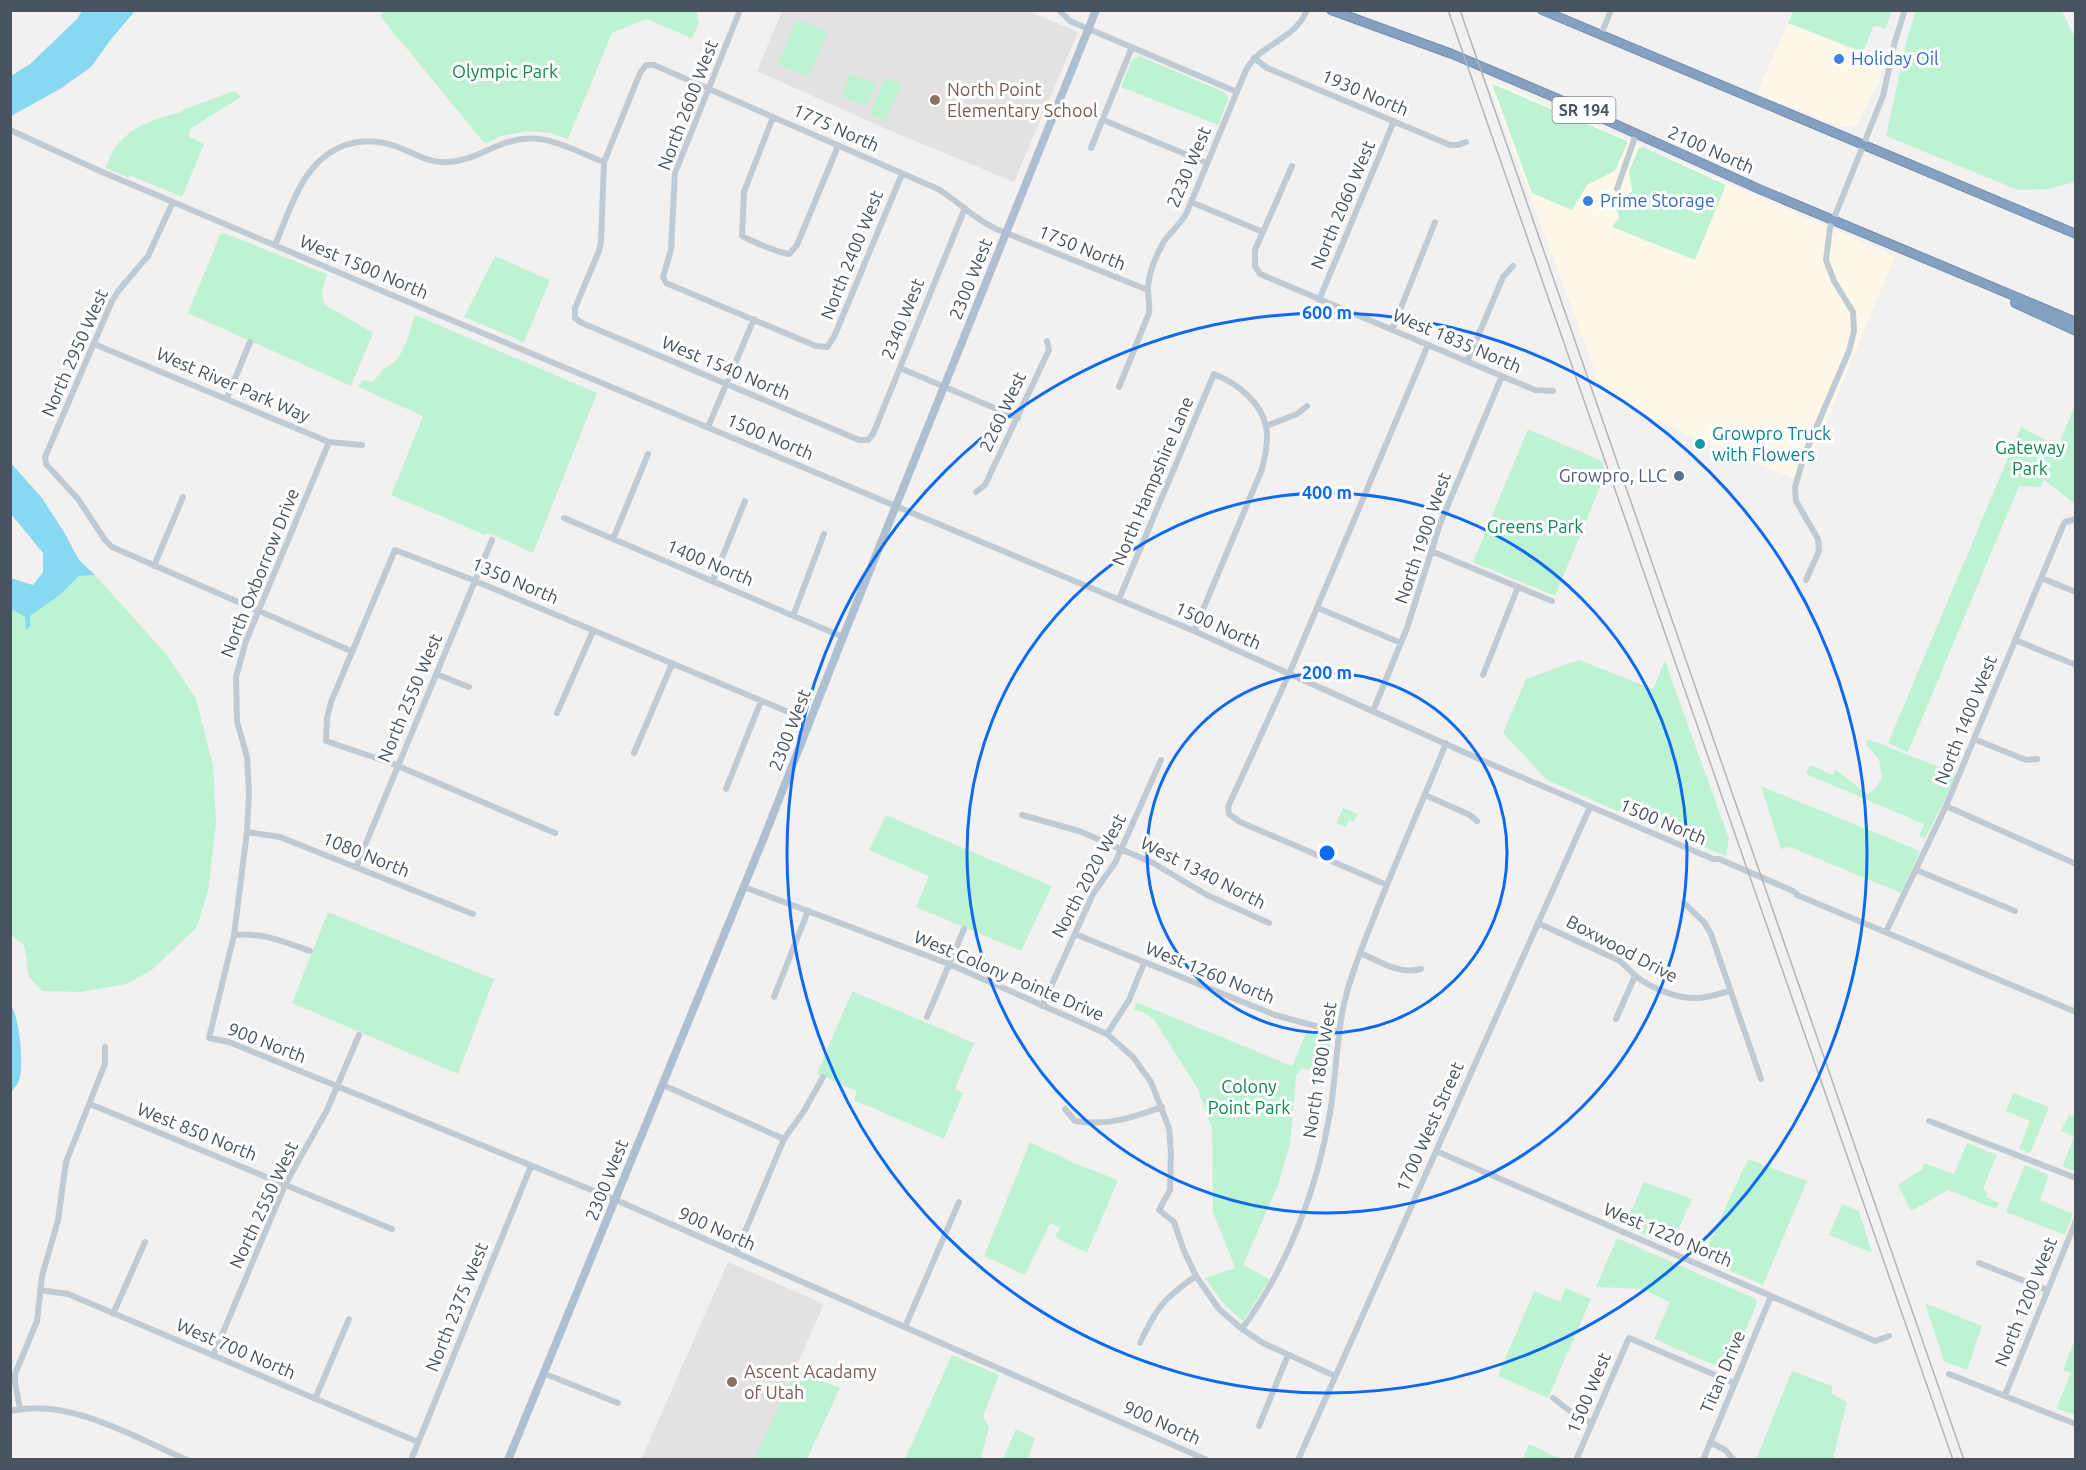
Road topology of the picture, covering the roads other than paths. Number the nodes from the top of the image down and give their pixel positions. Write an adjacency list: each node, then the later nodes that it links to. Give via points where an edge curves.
1 (740, 10): 13 (street, North 2600 West)
2 (1059, 10): 9 (street, via 1070,21)
3 (1096, 10): 9 (main road, 2300 West)
4 (1307, 10): 12 (street, 2230 West, via 1296,28)
5 (1332, 10): 19 (highway, 2100 North / SR 194, via 1452,54)
6 (1542, 10): 10 (highway)
7 (1611, 10): 10 (street)
8 (1905, 10): 21 (street, via 1884,93)
9 (1089, 28): 11 (street); 35 (main road, 2300 West)
10 (1601, 35): 21 (highway)
11 (1132, 47): 14 (street); 16 (street)
12 (1254, 58): 14 (street, 2230 West); 17 (street, 1930 North, via 1267,68)
13 (709, 89): 15 (street, 1775 North); 24 (street, 1775 North, via 646,65); 42 (street, North 2600 West, via 675,173 671,250 663,277 666,283)
14 (1237, 92): 25 (street, 2230 West)
15 (773, 117): 22 (street, 1775 North); 22 (street, via 744,192 742,236 777,252 789,254 796,245)
16 (1103, 120): 23 (street); 25 (street)
17 (1394, 121): 20 (street, 1930 North, via 1450,145); 41 (street, North 2060 West)
18 (10, 130): 29 (street, West 1500 North)
19 (1636, 134): 28 (street); 32 (highway, 2100 North / SR 194)
20 (1466, 142)
21 (1863, 145): 32 (street); 36 (highway)
22 (838, 146): 27 (street, 1775 North)
23 (1091, 148)
24 (604, 162): 37 (street, via 551,140 532,137 509,141 460,162 444,163 379,142 350,144 326,154 308,173); 53 (street, West 1540 North, via 601,242 575,308 575,318)
25 (1207, 164): 30 (street, 2230 West)
26 (1292, 166): 34 (street)
27 (902, 174): 31 (street, 1775 North, via 938,189); 42 (street, North 2400 West, via 827,346 816,346)
28 (1617, 189)
29 (173, 202): 37 (street, West 1500 North); 48 (street, North 2950 West, via 156,243 119,290)
30 (1191, 202): 34 (street); 40 (street, 2230 West, via 1180,224 1162,245)
31 (965, 208): 35 (street, 1775 North); 51 (street, 2340 West)
32 (1832, 220): 39 (highway, 2100 North / SR 194); 79 (street, via 1826,260 1852,312 1854,331 1795,487 1796,501 1818,539 1819,550)
33 (1435, 222): 44 (street)
34 (1263, 232): 41 (street, West 1835 North, via 1254,256 1255,266 1264,277)
35 (1006, 234): 40 (street, 1750 North); 54 (main road, 2300 West)
36 (2076, 234)
37 (275, 245): 61 (street, West 1500 North)
38 (1513, 266): 50 (street, via 1503,277)
39 (1969, 278): 43 (highway, 2100 North / SR 194); 45 (highway)
40 (1148, 290): 55 (street, 2230 West, via 1149,313)
41 (1319, 300): 44 (street, West 1835 North)
42 (754, 320): 53 (street)
43 (2076, 322)
44 (1392, 330): 49 (street, West 1835 North)
45 (2076, 331)
46 (1047, 341): 59 (street, 2260 West, via 1049,351)
47 (250, 342): 57 (street)
48 (94, 344): 57 (street, West River Park Way); 76 (street, North 2950 West, via 45,457 46,464 78,499 112,547)
49 (1428, 345): 50 (street, West 1835 North); 85 (street)
50 (1467, 362): 52 (street, West 1835 North)
51 (900, 368): 54 (street); 62 (street, 2340 West)
52 (1502, 376): 56 (street, West 1835 North, via 1539,391); 75 (street, North 1900 West)
53 (727, 384): 61 (street); 62 (street, West 1540 North, via 859,440)
54 (945, 386): 59 (street); 69 (main road, 2300 West)
55 (1119, 387)
56 (1553, 391)
57 (227, 399): 63 (street, West River Park Way)
58 (1307, 406): 60 (street)
59 (1018, 418): 66 (street, 2260 West, via 985,485)
60 (1266, 426): 83 (street, North Hampshire Lane, via 1244,391 1214,374); 88 (street, via 1262,469)
61 (708, 427): 69 (street, 1500 North)
62 (868, 440)
63 (329, 442): 64 (street, West River Park Way); 86 (street, North Oxborrow Drive)
64 (362, 445)
65 (648, 454): 73 (street)
66 (976, 492)
67 (183, 497): 76 (street)
68 (745, 501): 78 (street)
69 (896, 507): 83 (street, 1500 North); 90 (main road, 2300 West)
70 (564, 518): 73 (street, 1400 North)
71 (2073, 519): 77 (street, North 1400 West, via 2065,522)
72 (824, 534): 87 (street)
73 (613, 539): 78 (street, 1400 North)
74 (492, 540): 80 (street, North 2550 West)
75 (1431, 551): 81 (street); 92 (street, North 1900 West)
76 (154, 566): 86 (street)
77 (2041, 578): 82 (street); 91 (street, North 1400 West)
78 (713, 580): 87 (street, 1400 North)
79 (1806, 580)
80 (475, 581): 89 (street, 1350 North); 93 (street, 1350 North, via 395,550); 96 (street, North 2550 West)
81 (1518, 587): 84 (street); 98 (street)
82 (2076, 592)
83 (1119, 599): 88 (street, 1500 North)
84 (1552, 601)
85 (1318, 608): 92 (street); 97 (street)
86 (258, 612): 93 (street); 116 (street, North Oxborrow Drive, via 236,683 237,721 247,757)
87 (793, 616): 90 (street, 1400 North)
88 (1194, 631): 97 (street, 1500 North)
89 (593, 632): 94 (street, 1350 North); 102 (street)
90 (843, 637): 103 (main road, 2300 West)
91 (2015, 640): 95 (street); 104 (street, North 1400 West)
92 (1401, 643): 101 (street, North 1900 West)
93 (351, 651): 109 (street, 1350 North, via 331,702 326,741)
94 (672, 664): 100 (street, 1350 North); 106 (street)
95 (2076, 665)
96 (436, 674): 99 (street); 109 (street, North 2550 West)
97 (1289, 674): 101 (street, 1500 North); 122 (street, via 1231,800 1229,814)
98 (1483, 675)
99 (469, 687)
100 (761, 701): 103 (street, 1350 North); 110 (street)
101 (1372, 711): 105 (street, 1500 North)
102 (557, 713)
103 (810, 720): 123 (main road, 2300 West)
104 (1974, 739): 107 (street, via 2026,760); 112 (street, North 1400 West)
105 (1446, 743): 111 (street, North 1800 West); 113 (street, 1500 North)
106 (634, 753)
107 (2037, 759)
108 (1161, 760): 118 (street, North 2020 West)
109 (398, 766): 117 (street); 120 (street, North 2550 West)
110 (726, 789)
111 (1425, 795): 115 (street); 122 (street, North 1800 West)
112 (1947, 806): 119 (street); 121 (street, North 1400 West)
113 (1590, 807): 129 (street, 1700 West Street); 131 (street, 1500 North)
114 (1022, 815): 118 (street, West 1340 North, via 1079,831)
115 (1477, 821)
116 (247, 832): 120 (street, 1080 North, via 280,837); 132 (street, North Oxborrow Drive)
117 (555, 833)
118 (1121, 849): 128 (street, West 1340 North, via 1153,863 1207,896); 133 (street, North 2020 West, via 1093,894)
119 (2076, 864)
120 (356, 867): 127 (street, 1080 North)
121 (1916, 870): 126 (street); 131 (street, North 1400 West)
122 (1387, 885): 135 (street, North 1800 West)
123 (744, 887): 125 (street, West Colony Pointe Drive); 153 (main road, 2300 West)
124 (1684, 903): 140 (street, via 1711,934)
125 (807, 911): 137 (street, West Colony Pointe Drive); 141 (street)
126 (2015, 911)
127 (473, 914)
128 (1269, 923)
129 (1538, 923): 139 (street, Boxwood Drive, via 1618,960); 160 (street, 1700 West Street)
130 (964, 929): 137 (street)
131 (1886, 932): 143 (street, 1500 North)
132 (234, 934): 134 (street, via 273,938); 149 (street, North Oxborrow Drive)
133 (1075, 934): 136 (street, West 1260 North); 142 (street, North 2020 West)
134 (310, 951)
135 (1360, 953): 138 (street, via 1398,970); 146 (street, North 1800 West)
136 (1144, 963): 146 (street, West 1260 North, via 1275,1015); 147 (street, via 1129,1000)
137 (949, 964): 142 (street, West Colony Pointe Drive); 144 (street)
138 (1421, 969)
139 (1635, 976): 140 (street, Boxwood Drive, via 1676,995 1695,999); 145 (street)
140 (1729, 991): 152 (street)
141 (774, 997)
142 (1042, 1006): 147 (street, West Colony Pointe Drive)
143 (2076, 1012)
144 (927, 1017)
145 (1616, 1019)
146 (1338, 1032): 178 (street, North 1800 West, via 1330,1111 1310,1199 1274,1280)
147 (1107, 1034): 156 (street, West Colony Pointe Drive, via 1133,1057 1151,1082)
148 (359, 1035): 154 (street, North 2550 West)
149 (209, 1038): 154 (street, 900 North, via 229,1042)
150 (105, 1047): 155 (street, via 105,1064)
151 (823, 1077): 159 (street)
152 (1761, 1079)
153 (663, 1085): 159 (street); 164 (main road, 2300 West)
154 (337, 1086): 161 (street, 900 North); 163 (street, North 2550 West)
155 (90, 1104): 163 (street, West 850 North); 172 (street, via 66,1162)
156 (1162, 1107): 157 (street, via 1120,1121 1096,1124 1075,1121); 171 (street, West Colony Pointe Drive, via 1169,1128 1170,1190 1159,1210 1174,1222)
157 (1065, 1109)
158 (1929, 1121): 162 (street)
159 (784, 1138): 169 (street)
160 (1436, 1151): 174 (street, West 1220 North); 185 (street, 1700 West Street)
161 (531, 1166): 164 (street, 900 North); 196 (street, North 2375 West)
162 (2076, 1178)
163 (285, 1185): 167 (street, West 850 North); 182 (street, North 2550 West)
164 (615, 1200): 169 (street, 900 North); 183 (main road, 2300 West)
165 (959, 1202): 177 (street)
166 (2076, 1221): 173 (street, North 1200 West)
167 (392, 1229)
168 (145, 1242): 175 (street)
169 (736, 1253): 177 (street, 900 North)
170 (1978, 1263): 173 (street)
171 (1196, 1276): 178 (street, West Colony Pointe Drive, via 1218,1309); 180 (street, via 1169,1295 1154,1314)
172 (40, 1290): 175 (street, West 700 North, via 68,1294); 191 (street, via 33,1332 15,1374)
173 (2047, 1290): 187 (street, North 1200 West)
174 (1771, 1296): 179 (street, West 1220 North, via 1875,1341); 186 (street, Titan Drive)
175 (113, 1314): 182 (street, West 700 North)
176 (350, 1319): 189 (street)
177 (905, 1327): 202 (street, 900 North)
178 (1242, 1329): 181 (street, West Colony Pointe Drive)
179 (1889, 1336)
180 (1140, 1343)
181 (1288, 1354): 185 (street, West Colony Pointe Drive); 195 (street)
182 (213, 1356): 189 (street, West 700 North)
183 (543, 1373): 190 (street); 201 (main road, 2300 West)
184 (1949, 1374): 187 (street)
185 (1335, 1376): 203 (street, 1700 West Street)
186 (1734, 1383): 193 (street, 1500 West, via 1629,1338); 197 (street, Titan Drive)
187 (2004, 1395): 194 (street)
188 (1553, 1398): 193 (street, via 1575,1416)
189 (315, 1399): 196 (street, West 700 North)
190 (618, 1403)
191 (20, 1409): 192 (street); 198 (street, via 53,1408 84,1416)
192 (10, 1411)
193 (1592, 1423): 204 (street, 1500 West)
194 (2076, 1424)
195 (1259, 1426)
196 (418, 1442): 200 (street, North 2375 West)
197 (1710, 1442): 205 (street, Titan Drive); 206 (street)
198 (176, 1457): 199 (street)
199 (187, 1460)
200 (411, 1460)
201 (508, 1460)
202 (1207, 1460)
203 (1298, 1460)
204 (1576, 1460)
205 (1703, 1460)
206 (1734, 1460)

